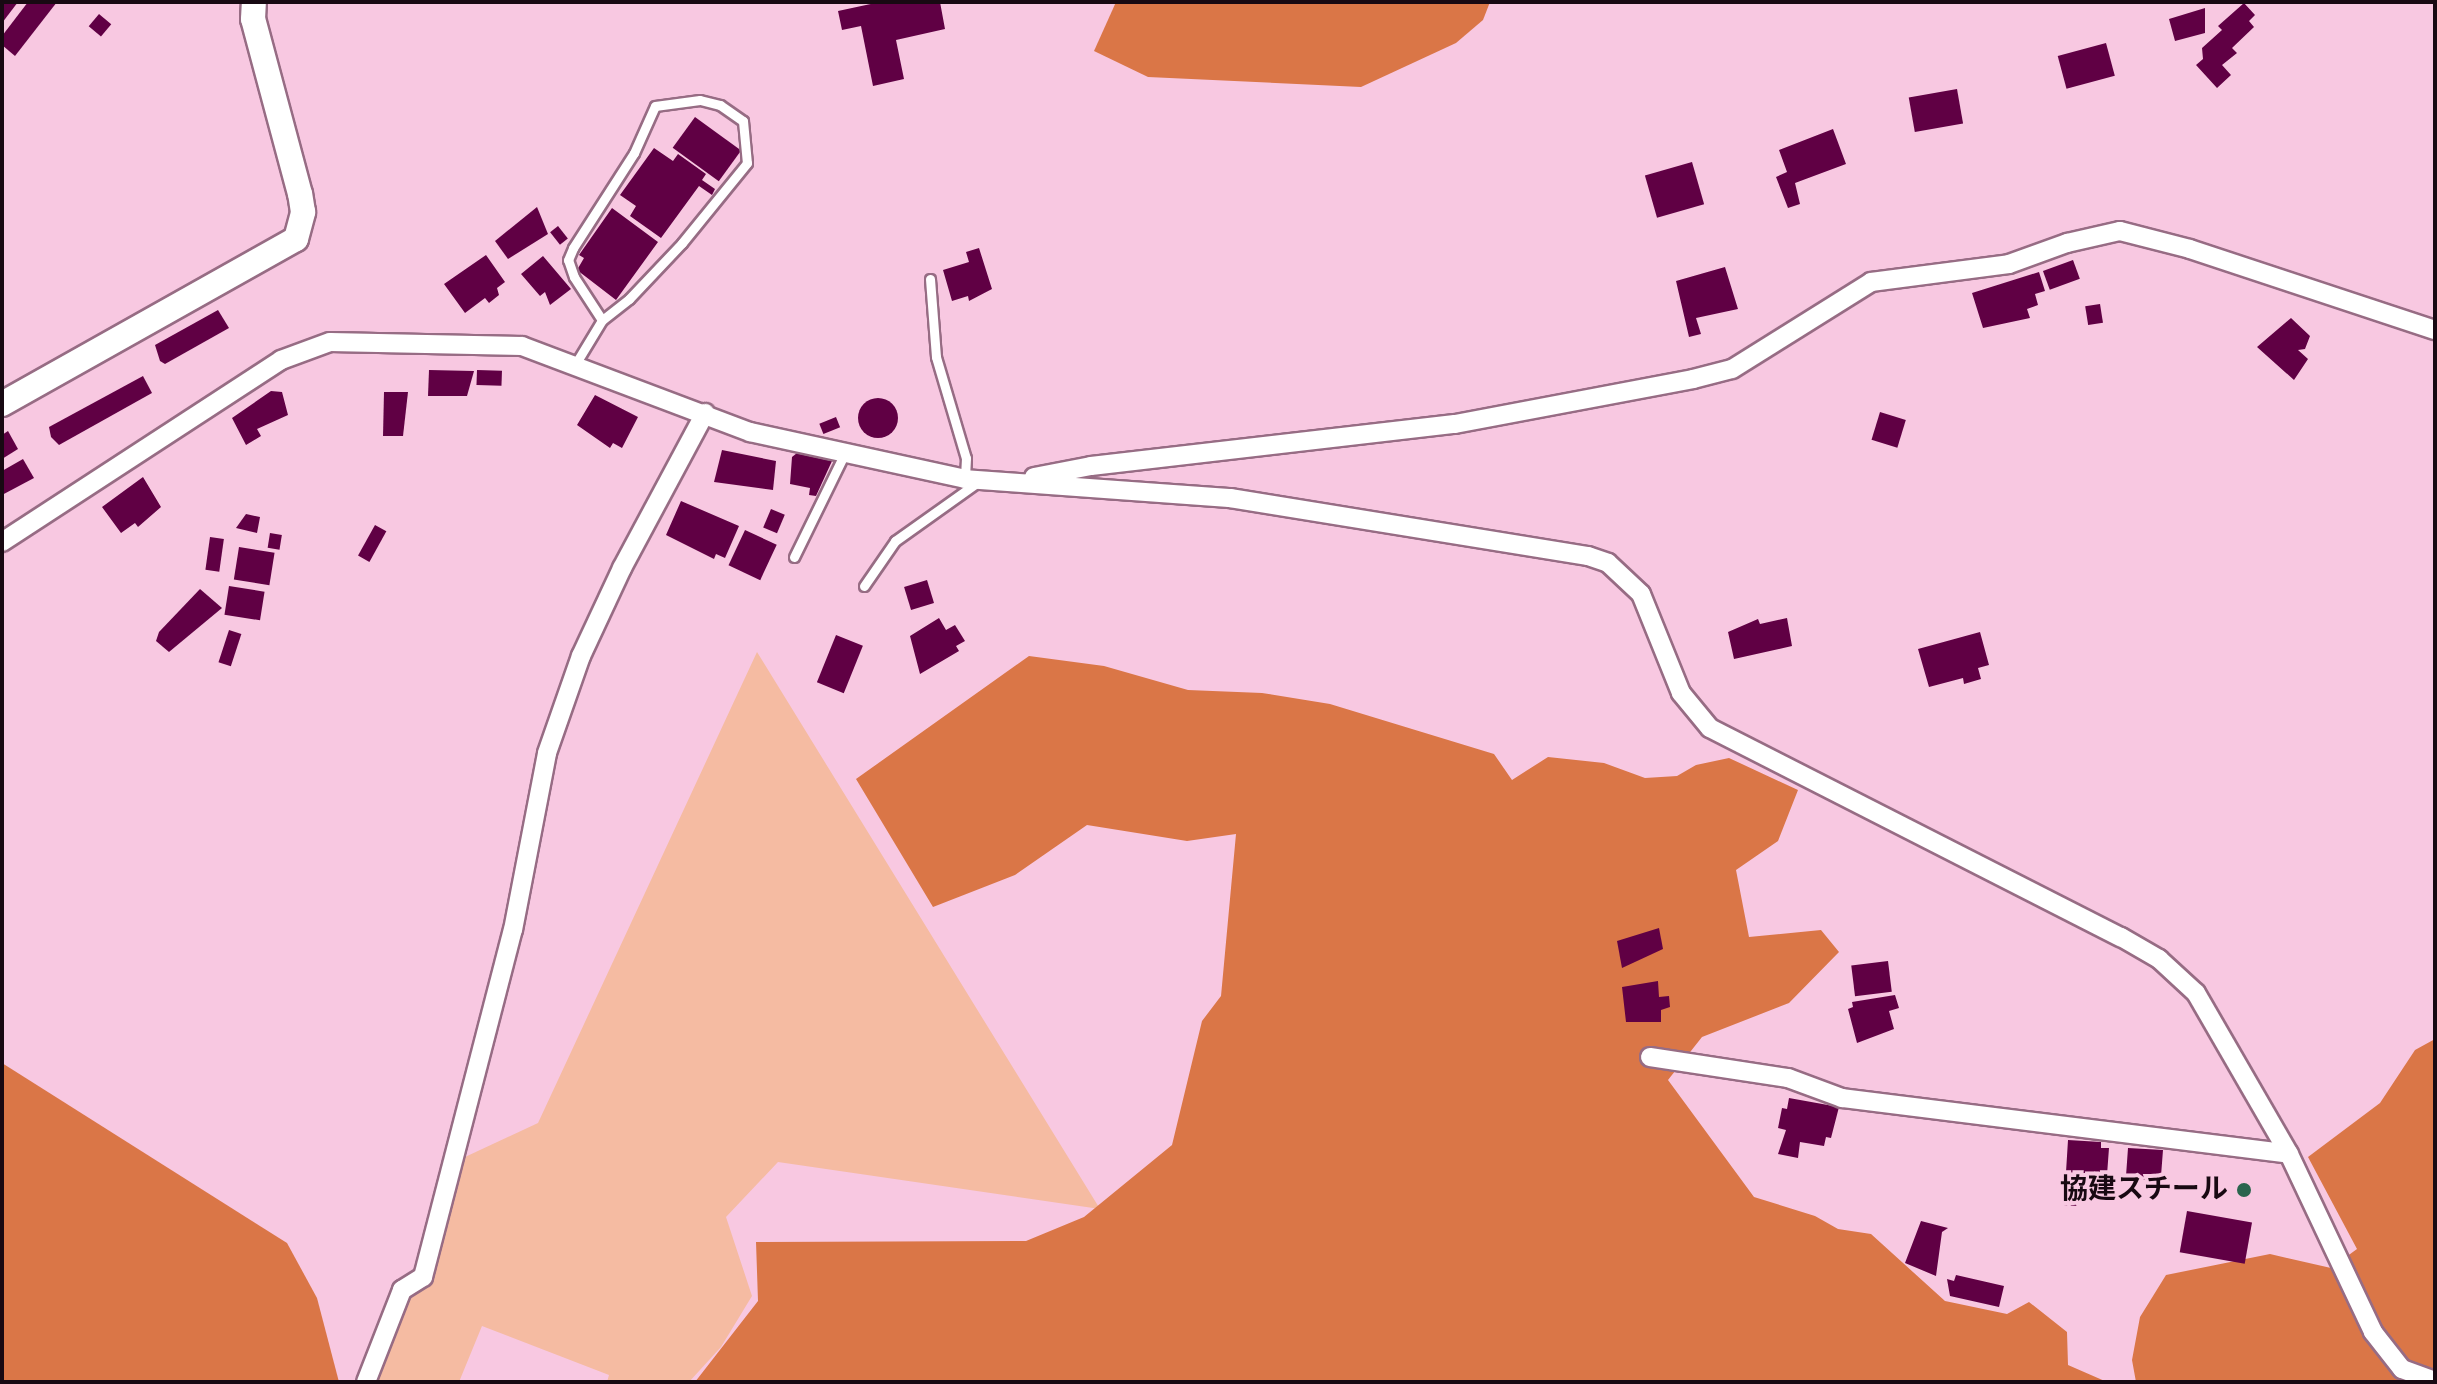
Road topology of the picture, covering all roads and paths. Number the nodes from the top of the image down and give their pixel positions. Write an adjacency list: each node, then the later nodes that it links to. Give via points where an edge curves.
1 (254, 2): 6 (street, via 253,19 303,212 296,239)
2 (930, 279): 9 (lane, via 936,357)
3 (602, 320): 3 (lane, via 574,277 568,260 573,248 634,153 655,106 700,100 720,105 743,121 747,163 671,254); 5 (lane)
4 (2435, 330): 10 (street, via 2120,231 2009,264 1871,282 1732,369 1693,379 1455,424 1106,464)
5 (576, 363): 7 (street); 11 (street, via 522,346 330,342 306,349 281,360)
6 (2, 404)
7 (705, 413): 8 (street, via 750,432); 17 (street, via 581,656 552,739 513,930 423,1277 402,1290)
8 (845, 451): 9 (street); 12 (lane)
9 (973, 479): 10 (street); 13 (lane, via 895,541)
10 (1011, 482): 15 (street, via 1230,498 1608,563 1647,604 1681,693 1710,728 2159,959 2196,993)
11 (2, 542)
12 (794, 557)
13 (864, 586)
14 (1650, 1057): 15 (street, via 1788,1078 1842,1098)
15 (2289, 1154): 16 (street, via 2381,1345 2402,1369)
16 (2435, 1381)
17 (366, 1382)

